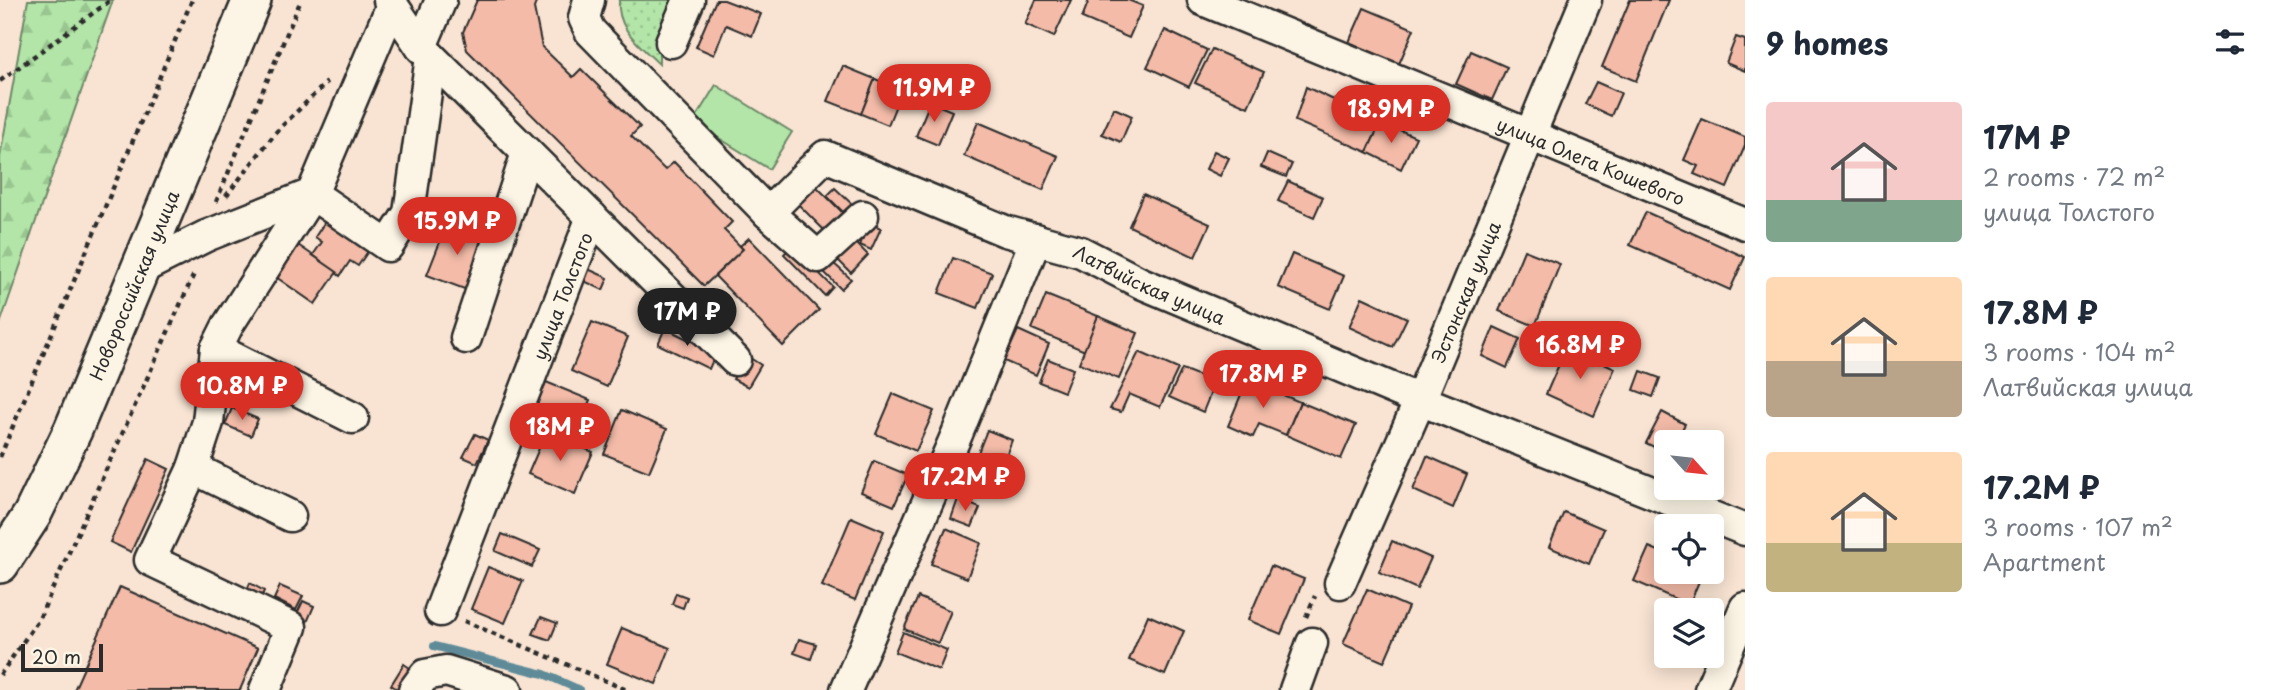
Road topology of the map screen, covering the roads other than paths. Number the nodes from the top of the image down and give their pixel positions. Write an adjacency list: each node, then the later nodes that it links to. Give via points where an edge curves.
1 (252, 0): 18 (main road, Новороссийская улица)
2 (442, 0): 9 (street)
3 (589, 0): 13 (street, via 583,18 590,31)
4 (689, 0): 8 (street)
5 (1203, 0): 10 (street, улица Олега Кошевого)
6 (1586, 0): 10 (street, Эстонская улица)
7 (391, 3): 9 (street); 12 (street)
8 (671, 42)
9 (426, 52): 11 (street); 12 (street, via 409,213 388,246)
10 (1531, 135): 16 (street, улица Олега Кошевого); 22 (street, Эстонская улица)
11 (527, 153): 15 (street); 19 (street)
12 (312, 194): 18 (street, via 207,229); 20 (street)
13 (768, 213): 14 (street, via 818,257); 17 (street, Латвийская улица, via 825,156 1005,231)
14 (863, 216)
15 (592, 217): 21 (street); 30 (street, улица Толстого)
16 (1745, 223)
17 (1036, 239): 22 (street, Латвийская улица, via 1082,252 1140,283); 35 (street)
18 (141, 269): 27 (main road, Новороссийская улица, via 51,480)
19 (466, 338)
20 (216, 349): 23 (street); 24 (street, via 208,422)
21 (735, 359)
22 (1420, 400): 26 (street, Латвийская улица); 28 (street, Эстонская улица)
23 (353, 418)
24 (193, 468): 25 (street); 33 (street, via 150,560 291,626)
25 (290, 516)
26 (1745, 530)
27 (0, 564)
28 (1340, 583)
29 (1745, 608): 37 (street)
30 (440, 611)
31 (1312, 643): 36 (street)
32 (419, 682): 34 (street, via 446,671)
33 (265, 690)
34 (508, 690)
35 (846, 690)
36 (1296, 690)
37 (1710, 690)

